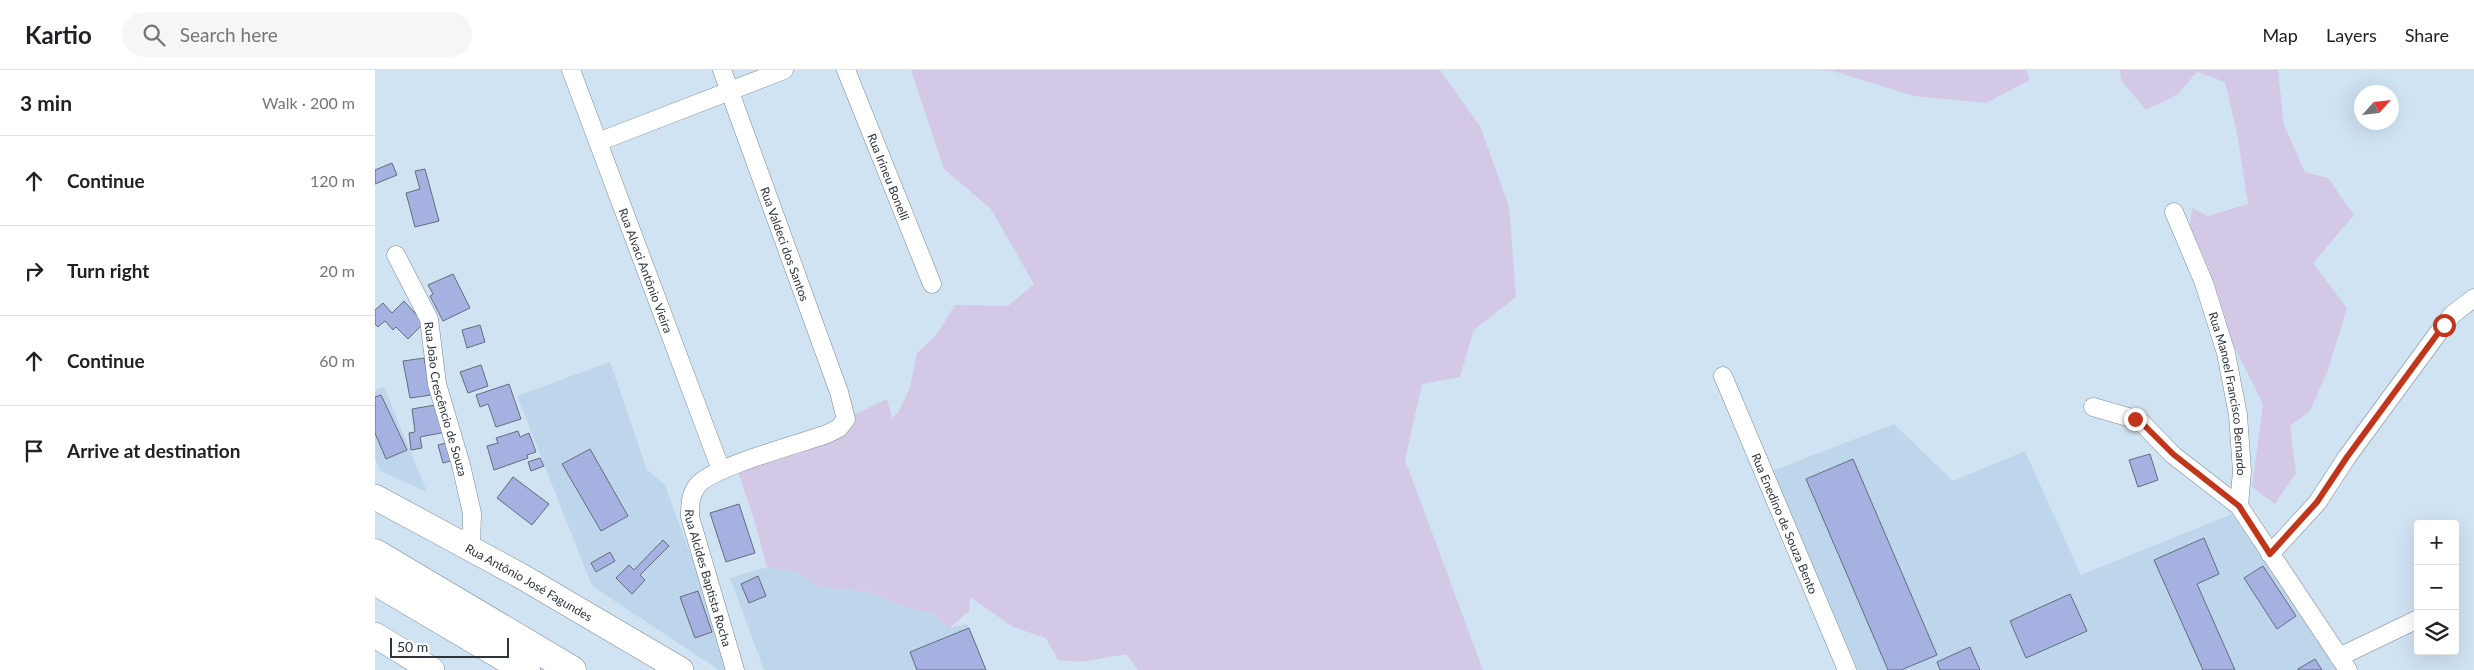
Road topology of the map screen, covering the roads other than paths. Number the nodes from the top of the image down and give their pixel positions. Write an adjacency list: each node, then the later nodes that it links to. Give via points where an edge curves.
1 (571, 70): 6 (street, Rua Alvaci Antônio Vieira)
2 (722, 70): 5 (street, Rua Valdeci dos Santos)
3 (784, 70): 5 (street)
4 (846, 70): 9 (street, Rua Irineu Bonelli)
5 (731, 92): 6 (street); 13 (street, Rua Valdeci dos Santos)
6 (598, 142): 14 (street, Rua Alvaci Antônio Vieira)
7 (2174, 212): 16 (street, Rua Manoel Francisco Bernardo, via 2204,283 2226,353 2238,415 2242,471)
8 (396, 255): 17 (street, Rua João Crescêncio de Souza, via 429,319 437,384 472,513)
9 (932, 284)
10 (2474, 298): 19 (street, via 2444,325 2317,502)
11 (1723, 376): 29 (street, Rua Enedino de Souza Bento)
12 (2093, 407): 16 (street, via 2143,424 2173,454)
13 (846, 418): 14 (street, Rua Alcides Baptista Rocha, via 839,428 827,434)
14 (721, 470): 28 (street, Rua Alcides Baptista Rocha, via 699,483 690,504 690,517)
15 (375, 497): 17 (main road, Rua Antônio José Fagundes)
16 (2239, 506): 19 (street)
17 (471, 548): 27 (main road, Rua Antônio José Fagundes)
18 (375, 553): 26 (highway)
19 (2270, 554): 23 (street)
20 (375, 580): 25 (highway)
21 (2414, 621): 23 (street)
22 (375, 636): 24 (main road)
23 (2343, 663)
24 (432, 670)
25 (526, 670)
26 (572, 670)
27 (681, 670)
28 (735, 670)
29 (1847, 670)

